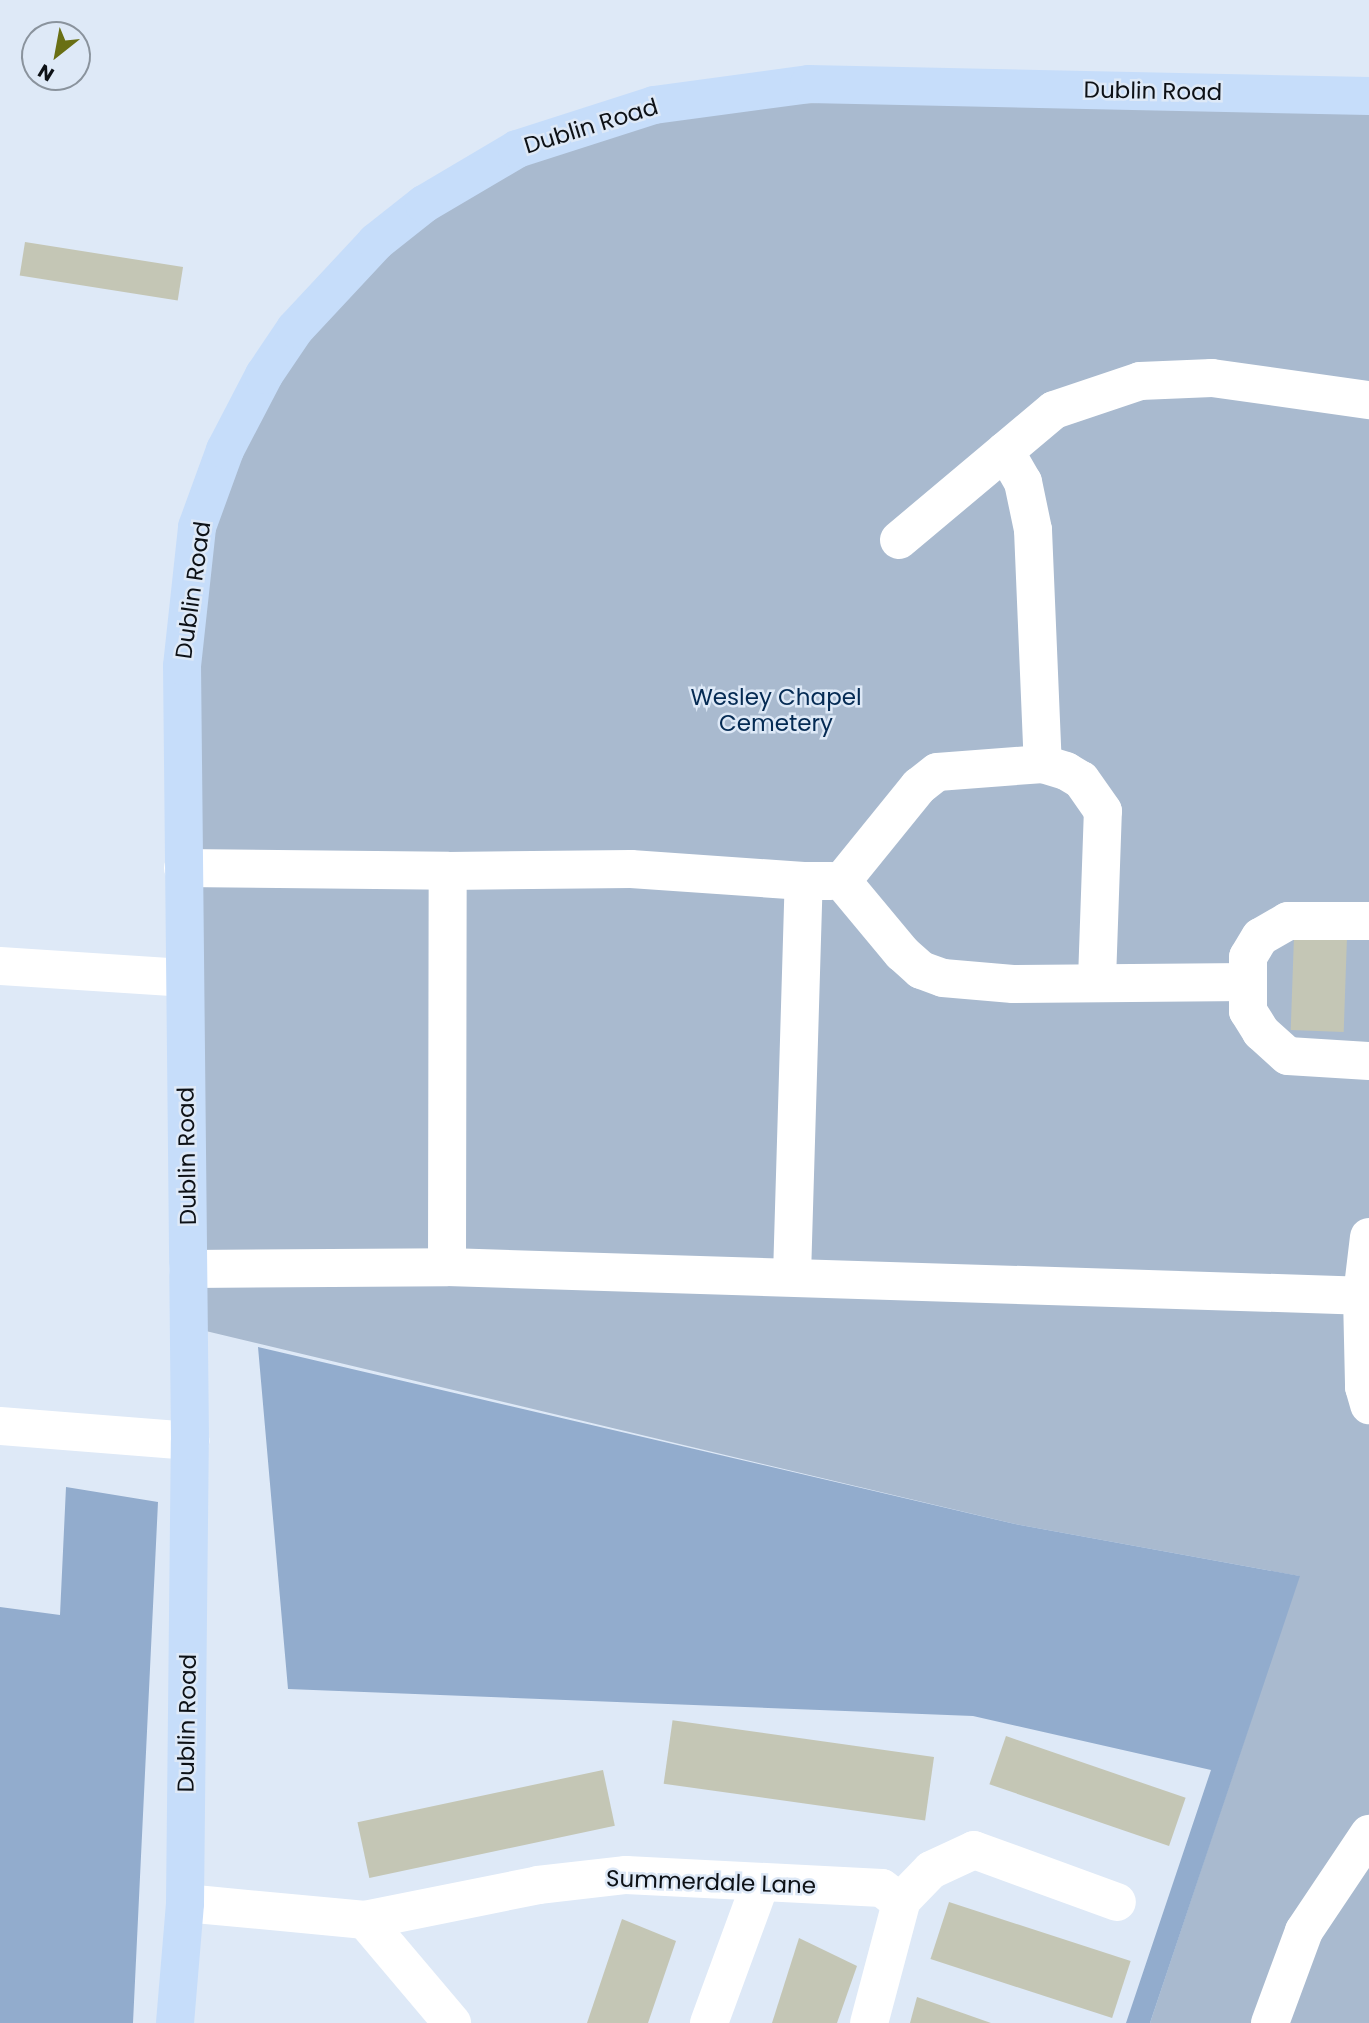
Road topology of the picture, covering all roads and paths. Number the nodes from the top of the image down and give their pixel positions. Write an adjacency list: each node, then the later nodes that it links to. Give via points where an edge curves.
1 (1369, 96): 6 (main road, Dublin Road, via 809,84 730,92 654,105 559,132 517,149 424,204 376,242 295,330 264,375 225,450 197,527 182,666)
2 (1369, 400): 3 (street, via 1212,378 1140,381 1054,410)
3 (1006, 451): 4 (street); 5 (street, via 1023,482 1032,530)
4 (899, 540)
5 (1043, 764): 9 (street, via 937,772 919,786); 13 (street, via 1081,780 1103,811)
6 (183, 868): 7 (street); 12 (main road, Dublin Road)
7 (448, 872): 8 (street, via 631,869); 17 (street)
8 (804, 881): 9 (street); 19 (street)
9 (842, 881): 13 (street, via 921,970 972,982)
10 (1369, 921): 14 (street, via 1288,921 1260,937 1248,957)
11 (0, 967): 12 (street)
12 (184, 978): 18 (main road, Dublin Road)
13 (1097, 980): 14 (street)
14 (1248, 982): 15 (street, via 1248,1011 1261,1032 1288,1056)
15 (1369, 1061)
16 (1369, 1237): 20 (street)
17 (447, 1267): 18 (street); 19 (street)
18 (188, 1269): 23 (main road, Dublin Road)
19 (792, 1276): 20 (street)
20 (1366, 1296): 21 (street, via 1364,1387)
21 (1369, 1405)
22 (0, 1426): 23 (street)
23 (190, 1441): 28 (main road, Dublin Road)
24 (1369, 1834): 34 (street, via 1304,1931)
25 (761, 1882): 26 (street, Summerdale Lane, via 882,1888); 29 (street, Summerdale Lane, via 626,1875 538,1885); 32 (street)
26 (901, 1901): 27 (street, via 930,1870 974,1850); 33 (street)
27 (1117, 1902)
28 (185, 1903): 29 (street, Summerdale Lane); 30 (main road, Dublin Road)
29 (365, 1920): 31 (street)
30 (175, 2023)
31 (452, 2023)
32 (709, 2023)
33 (869, 2023)
34 (1270, 2023)

